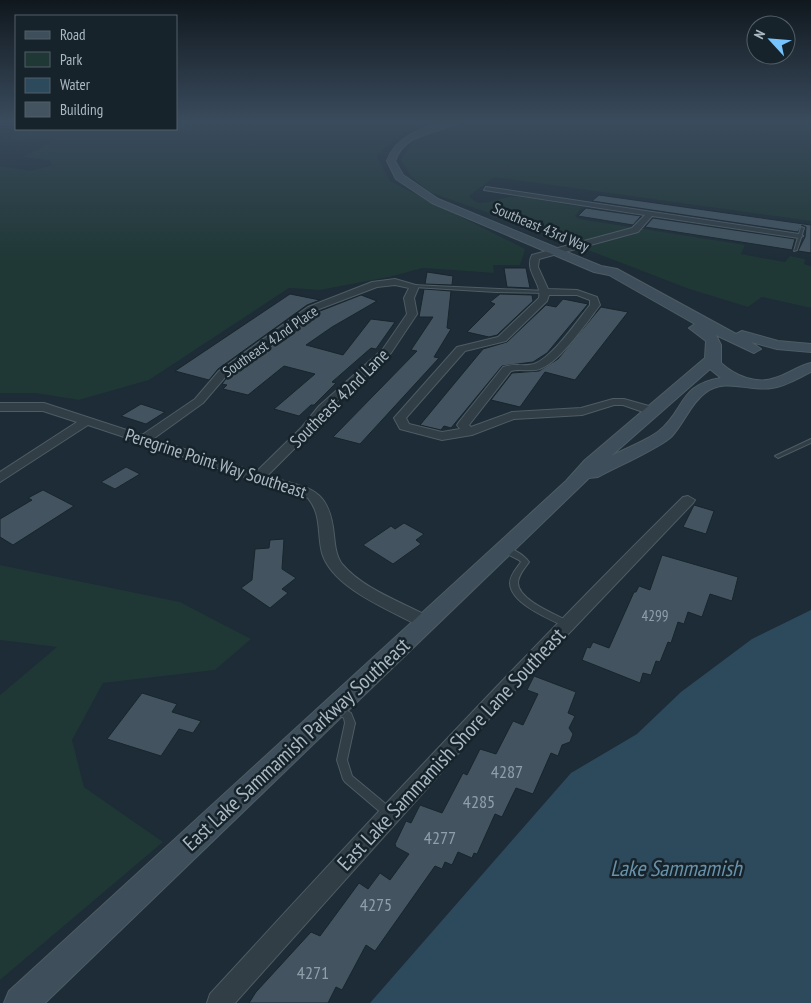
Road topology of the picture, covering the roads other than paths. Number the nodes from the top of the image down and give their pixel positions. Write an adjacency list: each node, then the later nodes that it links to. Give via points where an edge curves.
1 (395, 169): 6 (main road, Southeast 43rd Way, via 400,178 435,201)
2 (486, 190): 3 (street)
3 (650, 214): 5 (street); 6 (street, via 636,230)
4 (802, 228): 5 (lane)
5 (799, 236): 7 (lane)
6 (557, 250): 8 (main road, Southeast 43rd Way); 10 (street, via 533,259)
7 (795, 250)
8 (598, 269): 11 (main road, Southeast 43rd Way, via 612,272); 14 (main road, Southeast 43rd Way, via 601,275 654,307 705,333 713,341)
9 (414, 286): 10 (lane); 23 (street, Southeast 42nd Place, via 381,283 311,309 223,373 199,401); 26 (street, Southeast 42nd Lane, via 409,298 412,314 391,346 323,408 306,430)
10 (546, 292): 22 (street, via 588,295 594,299 595,305 545,362 531,368 507,369 463,425); 22 (street, via 544,299 502,339 460,349 400,418 404,426 426,434 442,436)
11 (682, 311): 12 (main road, via 761,341 790,348); 13 (main road, Southeast 43rd Way)
12 (811, 348)
13 (761, 350): 14 (main road, via 734,348); 15 (main road); 17 (main road, via 789,365)
14 (713, 357): 18 (main road, via 719,371); 20 (main road, East Lake Sammamish Parkway Southeast)
15 (811, 357)
16 (811, 367): 17 (main road)
17 (791, 375): 18 (main road, via 777,383)
18 (738, 380): 28 (main road, East Lake Sammamish Parkway Southeast, via 712,384 699,390 665,434)
19 (0, 407): 21 (street, Peregrine Point Way Southeast, via 44,407)
20 (652, 411): 22 (street, via 613,402 582,411 512,416); 28 (main road, East Lake Sammamish Parkway Southeast, via 591,464)
21 (87, 421): 23 (street, Peregrine Point Way Southeast); 27 (street)
22 (468, 432)
23 (145, 439): 26 (street, Peregrine Point Way Southeast)
24 (811, 441): 25 (lane)
25 (778, 456)
26 (259, 476): 31 (street, Peregrine Point Way Southeast, via 313,495 324,509 330,554 341,572)
27 (0, 478)
28 (572, 485): 30 (main road, East Lake Sammamish Parkway Southeast)
29 (688, 500): 32 (street, East Lake Sammamish Shore Lane Southeast)
30 (504, 549): 31 (main road, East Lake Sammamish Parkway Southeast); 32 (lane, via 524,562 515,579 518,593 524,600)
31 (425, 622): 33 (main road, East Lake Sammamish Parkway Southeast)
32 (567, 624): 34 (street, East Lake Sammamish Shore Lane Southeast)
33 (335, 708): 34 (lane, via 348,716 350,723 342,760 348,779); 35 (main road, East Lake Sammamish Parkway Southeast)
34 (390, 814): 36 (street, East Lake Sammamish Shore Lane Southeast)
35 (21, 1003)
36 (219, 1003)

